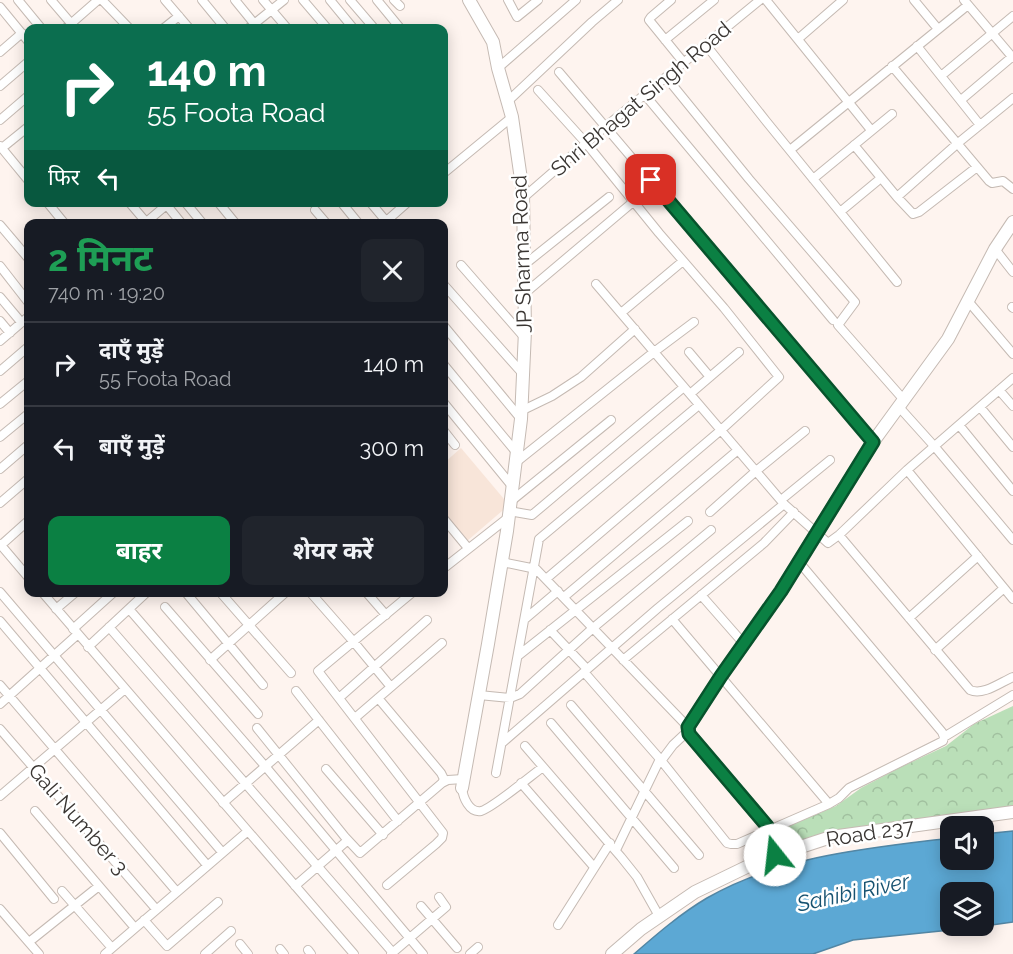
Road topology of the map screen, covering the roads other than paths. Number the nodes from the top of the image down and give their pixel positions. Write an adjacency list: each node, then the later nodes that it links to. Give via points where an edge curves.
1 (18, 0): 29 (street)
2 (51, 0): 30 (street)
3 (100, 0): 31 (street); 32 (street)
4 (165, 0): 27 (street)
5 (202, 0): 35 (street)
6 (235, 0): 36 (street)
7 (263, 0): 26 (street)
8 (284, 0): 26 (street)
9 (303, 0): 39 (street)
10 (330, 0): 40 (street)
11 (350, 0): 41 (street)
12 (376, 0): 42 (street)
13 (469, 0): 56 (street, JP Sharma Road, via 493,42)
14 (508, 0): 15 (street, via 517,17)
15 (538, 0)
16 (576, 0): 56 (street)
17 (618, 0): 66 (street)
18 (671, 0): 48 (street, via 650,20)
19 (714, 0): 48 (street)
20 (760, 0): 49 (street, Shri Bhagat Singh Road)
21 (766, 0): 47 (street)
22 (843, 0): 47 (street)
23 (914, 0): 43 (street)
24 (966, 2): 43 (street); 45 (street)
25 (0, 8): 44 (street)
26 (272, 10): 37 (street); 38 (street)
27 (179, 16): 33 (street); 34 (street)
28 (1013, 16): 45 (street)
29 (38, 24)
30 (69, 24)
31 (74, 24)
32 (125, 24)
33 (169, 24)
34 (186, 24)
35 (222, 24)
36 (252, 24)
37 (257, 24)
38 (283, 24)
39 (324, 24)
40 (350, 24)
41 (371, 24)
42 (397, 24)
43 (938, 29): 50 (street)
44 (22, 33): 46 (street); 51 (street)
45 (993, 34): 52 (street); 58 (street)
46 (24, 36)
47 (798, 39): 67 (street)
48 (665, 40): 53 (street)
49 (706, 45): 53 (street, Shri Bhagat Singh Road); 79 (street)
50 (917, 46): 55 (street); 58 (street)
51 (0, 52)
52 (1013, 57): 65 (street)
53 (684, 63): 59 (street, Shri Bhagat Singh Road)
54 (24, 65): 60 (street)
55 (892, 66): 67 (street); 76 (street)
56 (498, 68): 66 (street, JP Sharma Road)
57 (559, 72): 72 (street)
58 (941, 76): 65 (street)
59 (666, 77): 62 (street, Shri Bhagat Singh Road); 147 (street, via 855,302 838,325)
60 (0, 86)
61 (538, 90): 75 (street)
62 (645, 94): 72 (street, Shri Bhagat Singh Road); 126 (street)
63 (1013, 98): 71 (street)
64 (24, 99): 70 (street)
65 (961, 100): 71 (street)
66 (508, 101): 69 (street, JP Sharma Road)
67 (849, 103): 74 (street); 79 (street)
68 (892, 114): 74 (street)
69 (512, 117): 81 (street); 88 (street, JP Sharma Road)
70 (0, 120)
71 (980, 124): 76 (street)
72 (606, 126): 75 (street, Shri Bhagat Singh Road); 161 (street)
73 (24, 130): 78 (street)
74 (871, 130): 77 (street)
75 (586, 143): 88 (street, Shri Bhagat Singh Road); 89 (street)
76 (958, 143): 80 (street); 87 (street)
77 (854, 145): 83 (street); 84 (street)
78 (1, 147): 82 (street)
79 (790, 150): 84 (street)
80 (977, 167): 85 (street, via 992,183 1003,181); 87 (street, via 917,214 910,212)
81 (448, 170)
82 (24, 175)
83 (881, 178): 87 (street); 98 (street)
84 (813, 179): 98 (street)
85 (1013, 189)
86 (609, 197): 113 (street)
87 (897, 197)
88 (523, 198): 113 (street, JP Sharma Road)
89 (633, 201): 111 (street); 119 (street)
90 (51, 207): 99 (street)
91 (134, 207): 100 (street)
92 (163, 207): 101 (street)
93 (189, 207): 102 (street)
94 (222, 207): 103 (street)
95 (345, 207): 105 (street)
96 (402, 207): 106 (street)
97 (315, 210): 104 (street)
98 (840, 212): 116 (street)
99 (61, 219)
100 (144, 219)
101 (150, 219)
102 (199, 219)
103 (232, 219)
104 (323, 219)
105 (355, 219)
106 (388, 219)
107 (0, 225): 110 (street)
108 (1012, 227): 109 (street)
109 (995, 249): 115 (street); 122 (street)
110 (24, 253)
111 (683, 261): 123 (street); 157 (street, via 779,377)
112 (461, 265): 132 (street)
113 (524, 265): 119 (street, JP Sharma Road)
114 (0, 266): 121 (street)
115 (1013, 272)
116 (897, 282)
117 (596, 284): 123 (street)
118 (448, 290): 141 (street)
119 (524, 294): 132 (street, JP Sharma Road)
120 (0, 297): 124 (street)
121 (24, 297)
122 (968, 301): 138 (street); 147 (street, via 948,339)
123 (621, 313): 129 (street)
124 (24, 318)
125 (24, 320): 131 (street)
126 (833, 320)
127 (0, 321): 131 (street)
128 (694, 322): 135 (street)
129 (635, 329): 135 (street); 153 (street, via 581,377)
130 (448, 331): 153 (street)
131 (10, 333): 133 (street)
132 (524, 337): 141 (street, JP Sharma Road)
133 (0, 341)
134 (24, 350): 140 (street)
135 (654, 352): 145 (street); 167 (street)
136 (689, 352): 142 (street)
137 (739, 352): 142 (street)
138 (1013, 354)
139 (448, 370): 167 (street)
140 (0, 371)
141 (523, 374): 153 (street, JP Sharma Road)
142 (710, 377): 145 (street)
143 (1013, 378): 146 (street)
144 (24, 384): 148 (street)
145 (687, 390): 149 (street); 177 (street, via 532,515)
146 (999, 390): 150 (street); 152 (street)
147 (901, 403): 161 (street); 163 (street)
148 (0, 404)
149 (699, 405): 157 (street); 193 (street, via 539,539)
150 (1013, 406)
151 (448, 407): 173 (street)
152 (980, 407): 156 (street); 164 (street)
153 (521, 415): 167 (street, JP Sharma Road)
154 (24, 417): 160 (street)
155 (611, 420): 177 (street)
156 (959, 425): 163 (street); 174 (street)
157 (721, 430): 166 (street); 195 (street)
158 (805, 431): 171 (street)
159 (448, 436): 162 (street)
160 (0, 437)
161 (873, 442): 184 (street)
162 (455, 445)
163 (935, 447): 170 (street); 186 (street)
164 (1013, 447)
165 (24, 448): 169 (street)
166 (738, 450): 171 (street); 198 (street)
167 (516, 458): 173 (street, JP Sharma Road)
168 (830, 460): 175 (street)
169 (0, 469)
170 (907, 470): 185 (street); 189 (street)
171 (756, 471): 175 (street); 178 (street)
172 (24, 482): 176 (street)
173 (512, 486): 177 (street, JP Sharma Road)
174 (1013, 491)
175 (782, 502): 179 (street); 233 (street)
176 (0, 503)
177 (509, 510): 188 (street); 190 (street, JP Sharma Road)
178 (710, 512)
179 (794, 512): 184 (street); 199 (street, via 769,539)
180 (688, 521): 216 (street)
181 (24, 524): 187 (street)
182 (448, 524): 188 (street)
183 (711, 530): 225 (street)
184 (817, 534): 185 (street, via 828,543); 191 (street)
185 (839, 535): 218 (street)
186 (1013, 540)
187 (0, 545): 194 (street)
188 (468, 548): 192 (street)
189 (978, 556): 196 (street); 218 (street)
190 (502, 562): 193 (street); 251 (street, JP Sharma Road)
191 (799, 562): 231 (street); 268 (street)
192 (448, 565)
193 (535, 568): 195 (street); 219 (street)
194 (24, 572)
195 (546, 579): 198 (street)
196 (1004, 588): 211 (street); 235 (street)
197 (0, 592): 236 (street)
198 (561, 594): 216 (street); 219 (street)
199 (701, 595): 220 (street); 231 (street)
200 (46, 597): 214 (street)
201 (70, 597): 214 (street)
202 (109, 597): 227 (street)
203 (136, 597): 212 (street)
204 (141, 597): 212 (street)
205 (190, 597): 229 (street)
206 (224, 597): 223 (street)
207 (280, 597): 223 (street)
208 (314, 597): 228 (street)
209 (370, 597): 217 (street)
210 (407, 597): 217 (street)
211 (1013, 598)
212 (138, 600): 215 (street)
213 (165, 607): 238 (street)
214 (56, 609): 227 (street)
215 (129, 609): 224 (street); 274 (street)
216 (575, 609): 225 (street); 226 (street)
217 (386, 615): 228 (street)
218 (909, 618): 235 (street)
219 (525, 619): 237 (street)
220 (672, 619): 239 (street); 244 (street)
221 (427, 620): 240 (street)
222 (0, 621): 241 (street)
223 (248, 625): 229 (street); 243 (street)
224 (109, 627): 232 (street); 279 (street)
225 (593, 628): 233 (street); 234 (street)
226 (550, 630): 234 (street); 237 (street)
227 (75, 632): 232 (street); 236 (street)
228 (353, 641): 240 (street); 254 (street, via 318,671)
229 (228, 643): 238 (street); 247 (street)
230 (442, 643): 248 (street)
231 (744, 644): 244 (street)
232 (88, 647): 249 (street)
233 (612, 648): 239 (street); 242 (street)
234 (569, 650): 242 (street); 256 (street, via 520,694)
235 (935, 650): 245 (street, via 975,693)
236 (54, 655): 241 (street); 259 (street)
237 (519, 655): 256 (street)
238 (210, 660): 260 (street)
239 (623, 660): 267 (street)
240 (373, 666): 248 (street); 254 (street)
241 (39, 668): 253 (street); 263 (street)
242 (585, 670): 269 (street); 273 (street)
243 (291, 673)
244 (721, 676): 267 (street); 287 (street)
245 (1013, 677)
246 (0, 685): 253 (street)
247 (263, 685)
248 (391, 687): 255 (street)
249 (125, 689): 259 (street); 286 (street)
250 (296, 691): 262 (street)
251 (479, 695): 256 (street); 281 (street, JP Sharma Road)
252 (1013, 695): 268 (street)
253 (9, 696): 257 (street); 271 (street)
254 (339, 698): 261 (street)
255 (378, 698): 261 (street); 280 (street, via 441,773)
256 (510, 698): 269 (street)
257 (0, 704)
258 (571, 705): 283 (street)
259 (101, 709): 263 (street); 299 (street)
260 (258, 714)
261 (355, 718): 285 (street)
262 (320, 720): 272 (street); 291 (street)
263 (85, 722): 271 (street); 302 (street)
264 (551, 723): 290 (street)
265 (256, 728): 272 (street)
266 (0, 729): 276 (street, Gali Number 3)
267 (688, 729): 273 (street); 292 (street)
268 (944, 736): 287 (street, via 943,741 849,788)
269 (502, 743): 278 (street)
270 (525, 746): 275 (street)
271 (54, 749): 276 (street); 310 (street)
272 (279, 755): 274 (street); 296 (street)
273 (660, 760): 283 (street); 292 (street, via 727,843 737,844)
274 (265, 766): 279 (street); 298 (street)
275 (543, 767): 282 (street); 297 (street)
276 (33, 768): 284 (street); 317 (street, Gali Number 3)
277 (326, 769): 295 (street)
278 (496, 773)
279 (246, 783): 286 (street); 303 (street)
280 (442, 783): 281 (street); 285 (street)
281 (462, 783): 282 (street, via 463,798 476,811 487,808)
282 (521, 783): 304 (street)
283 (644, 791): 290 (street); 300 (street)
284 (1, 794)
285 (420, 802): 291 (street); 306 (street, via 443,836)
286 (223, 803): 293 (street)
287 (829, 804): 292 (street)
288 (35, 811): 307 (street)
289 (1013, 812): 301 (street, Road 237, via 831,837)
290 (631, 818): 297 (street); 305 (street)
291 (398, 821): 295 (street)
292 (768, 829): 301 (street)
293 (248, 831): 299 (street); 308 (street)
294 (0, 834): 312 (street)
295 (383, 835): 296 (street, via 360,852)
296 (348, 840): 298 (street)
297 (613, 846): 304 (street); 318 (street)
298 (336, 850): 303 (street); 324 (street)
299 (222, 852): 302 (street)
300 (699, 855)
301 (775, 855): 318 (street, Road 237, via 695,892)
302 (207, 865): 310 (street)
303 (318, 866): 308 (street); 334 (street)
304 (594, 867): 321 (street)
305 (674, 868)
306 (387, 885)
307 (99, 886): 314 (street); 322 (street)
308 (295, 886): 333 (street)
309 (62, 891): 314 (street)
310 (177, 892): 317 (street)
311 (439, 897): 319 (street, via 446,907)
312 (54, 899)
313 (218, 902): 320 (street, via 167,946)
314 (75, 906): 325 (street); 329 (street)
315 (421, 906): 319 (street)
316 (0, 909): 325 (street)
317 (156, 909): 320 (street)
318 (659, 916): 337 (street, Road 237)
319 (432, 919): 324 (street); 328 (street)
320 (144, 920): 322 (street)
321 (558, 925)
322 (135, 928): 329 (street)
323 (231, 931): 331 (street)
324 (410, 938): 334 (street); 335 (street)
325 (29, 942): 330 (street)
326 (240, 944): 332 (street)
327 (478, 947): 336 (street)
328 (457, 948)
329 (108, 951)
330 (39, 954)
331 (205, 954)
332 (248, 954)
333 (354, 954)
334 (392, 954)
335 (423, 954)
336 (470, 954)
337 (612, 954)

